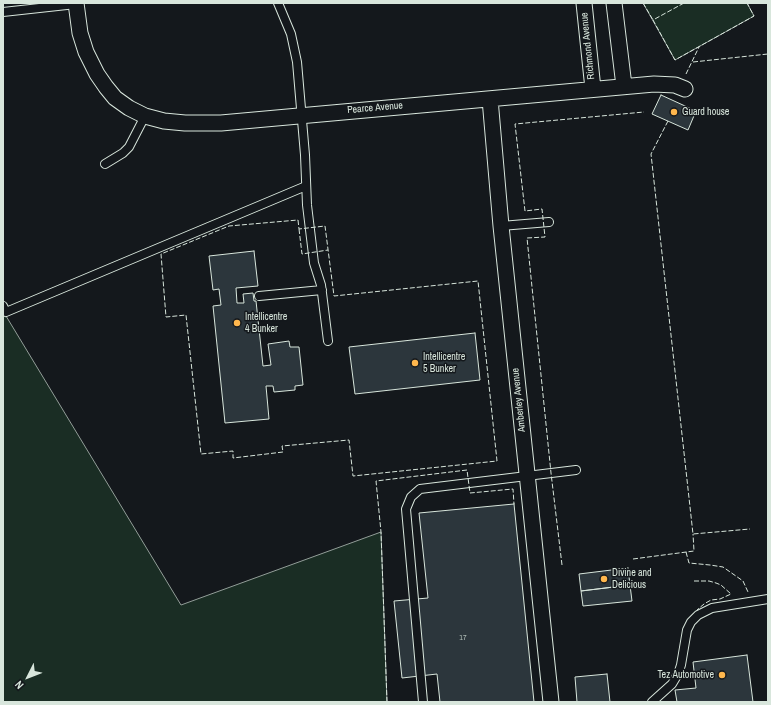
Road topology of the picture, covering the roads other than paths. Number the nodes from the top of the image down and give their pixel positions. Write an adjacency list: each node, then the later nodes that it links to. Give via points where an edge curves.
1 (278, 3): 10 (lane, via 294,46)
2 (584, 3): 7 (street, Richmond Avenue)
3 (614, 3): 6 (street)
4 (76, 4): 5 (lane); 11 (street, Pearce Avenue, via 86,52 101,80 110,93 129,108)
5 (3, 12)
6 (624, 86): 7 (street, Pearce Avenue); 8 (street, Pearce Avenue, via 668,84)
7 (593, 89): 9 (street, Pearce Avenue)
8 (686, 89)
9 (490, 98): 10 (street, Pearce Avenue); 15 (street, Amberley Avenue)
10 (301, 115): 11 (street, Pearce Avenue, via 199,124); 13 (lane)
11 (145, 116): 12 (lane, via 129,147)
12 (105, 164)
13 (306, 186): 16 (lane, via 314,263); 18 (lane, via 6,312)
14 (549, 222): 15 (lane)
15 (500, 226): 21 (street, Amberley Avenue)
16 (322, 290): 17 (lane); 19 (lane)
17 (259, 296)
18 (3, 306)
19 (328, 341)
20 (576, 470): 21 (lane)
21 (527, 475): 23 (lane, via 420,489 411,497 406,509); 24 (street, Amberley Avenue)
22 (768, 599): 25 (lane, via 712,608 695,618 685,634 678,674)
23 (423, 702)
24 (551, 702)
25 (652, 702)

